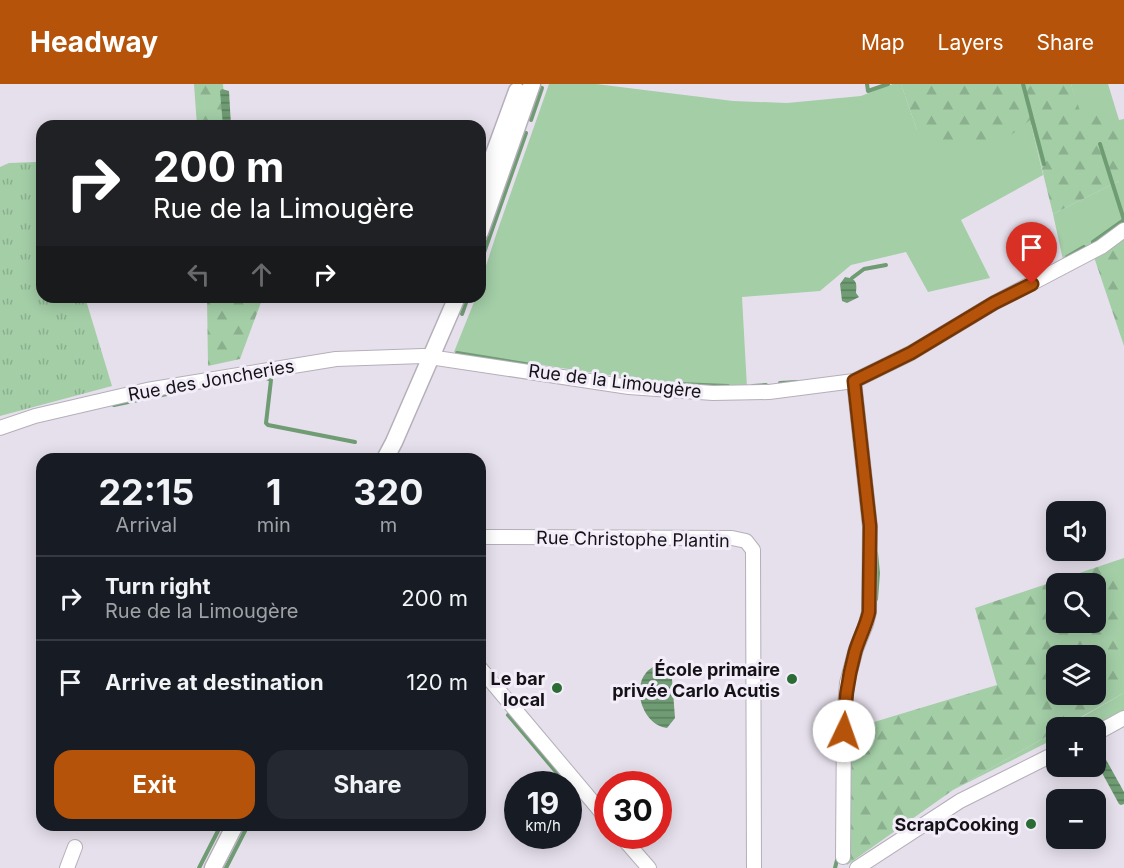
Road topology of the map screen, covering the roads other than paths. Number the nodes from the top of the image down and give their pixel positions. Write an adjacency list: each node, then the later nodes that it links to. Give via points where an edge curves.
1 (520, 84): 3 (street)
2 (532, 84): 4 (street)
3 (486, 176)
4 (486, 215)
5 (1124, 231): 10 (street, Rue de la Limougère, via 911,353)
6 (447, 303): 8 (street)
7 (454, 303): 8 (street)
8 (442, 328): 9 (street)
9 (428, 357): 10 (street, Rue de la Limougère, via 629,387 713,393 769,392); 11 (street, Rue des Joncheries, via 336,359 235,374 147,390); 12 (street)
10 (854, 381): 22 (street, via 870,526 869,612 848,683 844,720)
11 (0, 428)
12 (393, 451)
13 (486, 537): 26 (street, Rue Christophe Plantin, via 732,538 746,542 753,550)
14 (486, 675): 18 (street)
15 (1124, 718): 16 (street)
16 (1106, 728)
17 (1046, 758): 27 (street, via 960,801)
18 (594, 803)
19 (232, 831): 24 (street)
20 (75, 847): 23 (street)
21 (632, 849): 25 (street)
22 (843, 857)
23 (67, 868)
24 (213, 868)
25 (649, 868)
26 (754, 868)
27 (857, 868)

